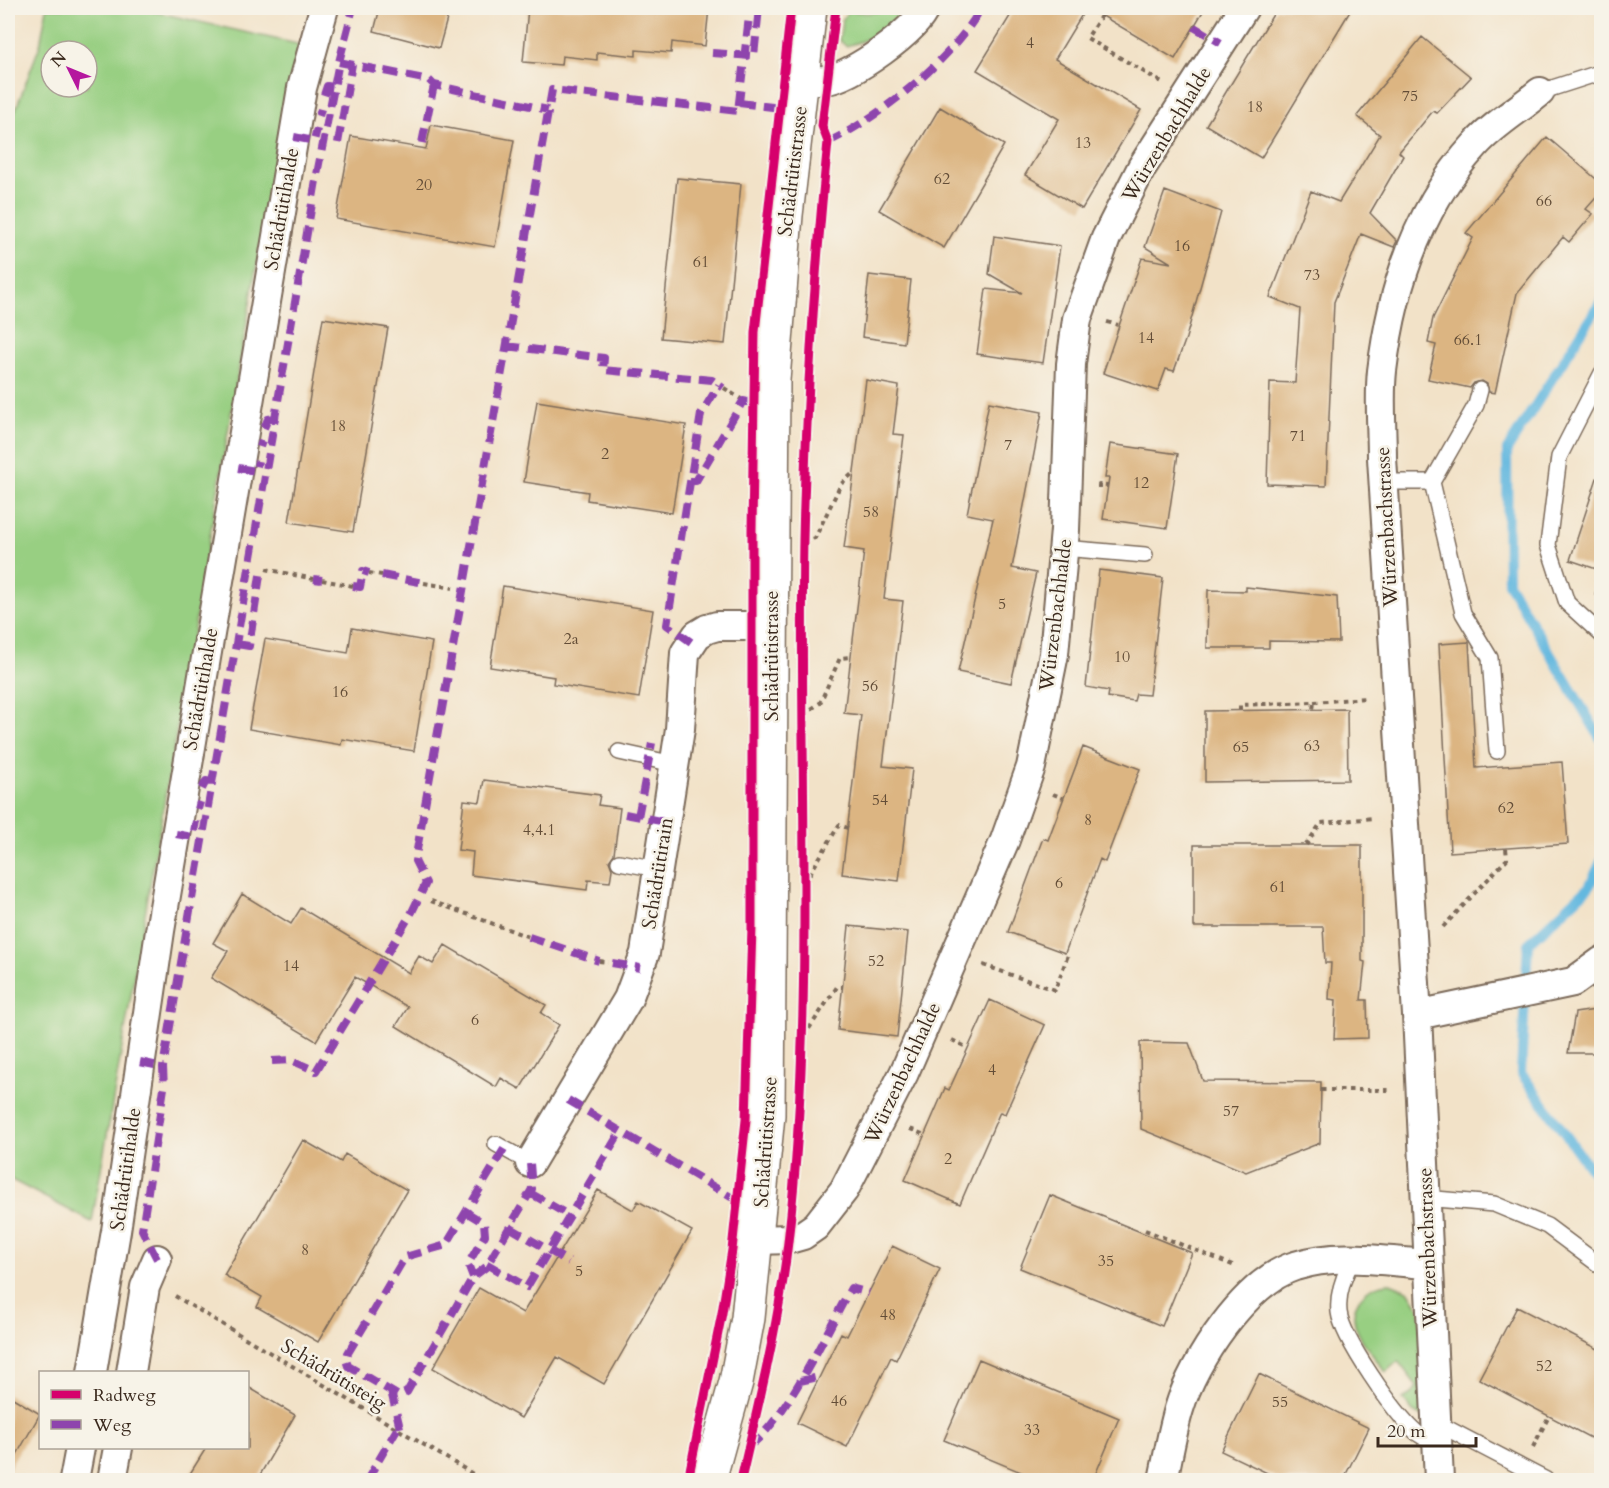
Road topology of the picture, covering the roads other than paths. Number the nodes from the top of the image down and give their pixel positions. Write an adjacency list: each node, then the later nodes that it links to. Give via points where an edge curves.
1 (324, 8): 31 (street, Schädrütihalde, via 302,88 163,909)
2 (810, 8): 6 (main road, Schädrütistrasse)
3 (925, 8): 6 (street, via 872,59 827,80)
4 (1244, 8): 12 (street, Würzenbachhalde, via 1142,167 1106,238 1077,319 1071,363)
5 (1602, 72): 7 (lane)
6 (803, 79): 14 (main road, Schädrütistrasse, via 786,215 773,380)
7 (1540, 92): 10 (street, Würzenbachstrasse, via 1477,142 1438,193 1410,248 1393,302 1382,373)
8 (1602, 373): 15 (lane, via 1559,457 1548,545 1567,603)
9 (1480, 390): 11 (lane, via 1476,405)
10 (1383, 482): 11 (lane); 22 (street, Würzenbachstrasse)
11 (1432, 482): 16 (lane, via 1463,612 1490,658)
12 (1063, 548): 13 (lane); 26 (street, Würzenbachhalde, via 1054,654 1031,767 1005,840 929,1019 855,1170 831,1209 803,1235)
13 (1145, 555)
14 (771, 626): 18 (street, Schädrütirain, via 717,626 691,642 682,664 680,729); 26 (main road, Schädrütistrasse, via 770,1046)
15 (1602, 635)
16 (1497, 751)
17 (619, 752): 18 (lane)
18 (674, 764): 20 (street, Schädrütirain)
19 (619, 862): 20 (lane)
20 (658, 869): 24 (street, Schädrütirain, via 645,953 628,999)
21 (1602, 961): 22 (street, via 1573,982)
22 (1417, 1016): 25 (street, Würzenbachstrasse)
23 (496, 1144): 24 (lane)
24 (530, 1163)
25 (1424, 1198): 29 (street, Würzenbachstrasse); 30 (lane, via 1494,1204 1547,1226)
26 (758, 1240): 38 (main road, Schädrütistrasse, via 736,1382)
27 (157, 1259): 32 (street, via 145,1287)
28 (1353, 1259): 29 (street); 33 (lane, via 1339,1297 1346,1338 1411,1428); 39 (street, via 1324,1259 1281,1272 1255,1291 1223,1327 1199,1363 1179,1407)
29 (1427, 1264): 33 (street, Würzenbachstrasse)
30 (1602, 1267)
31 (92, 1371)
32 (131, 1371)
33 (1435, 1432): 40 (street, Würzenbachstrasse); 41 (lane)
34 (80, 1449): 36 (street)
35 (118, 1449): 37 (street)
36 (74, 1480)
37 (112, 1480)
38 (709, 1480)
39 (1163, 1480)
40 (1439, 1480)
41 (1546, 1480)

